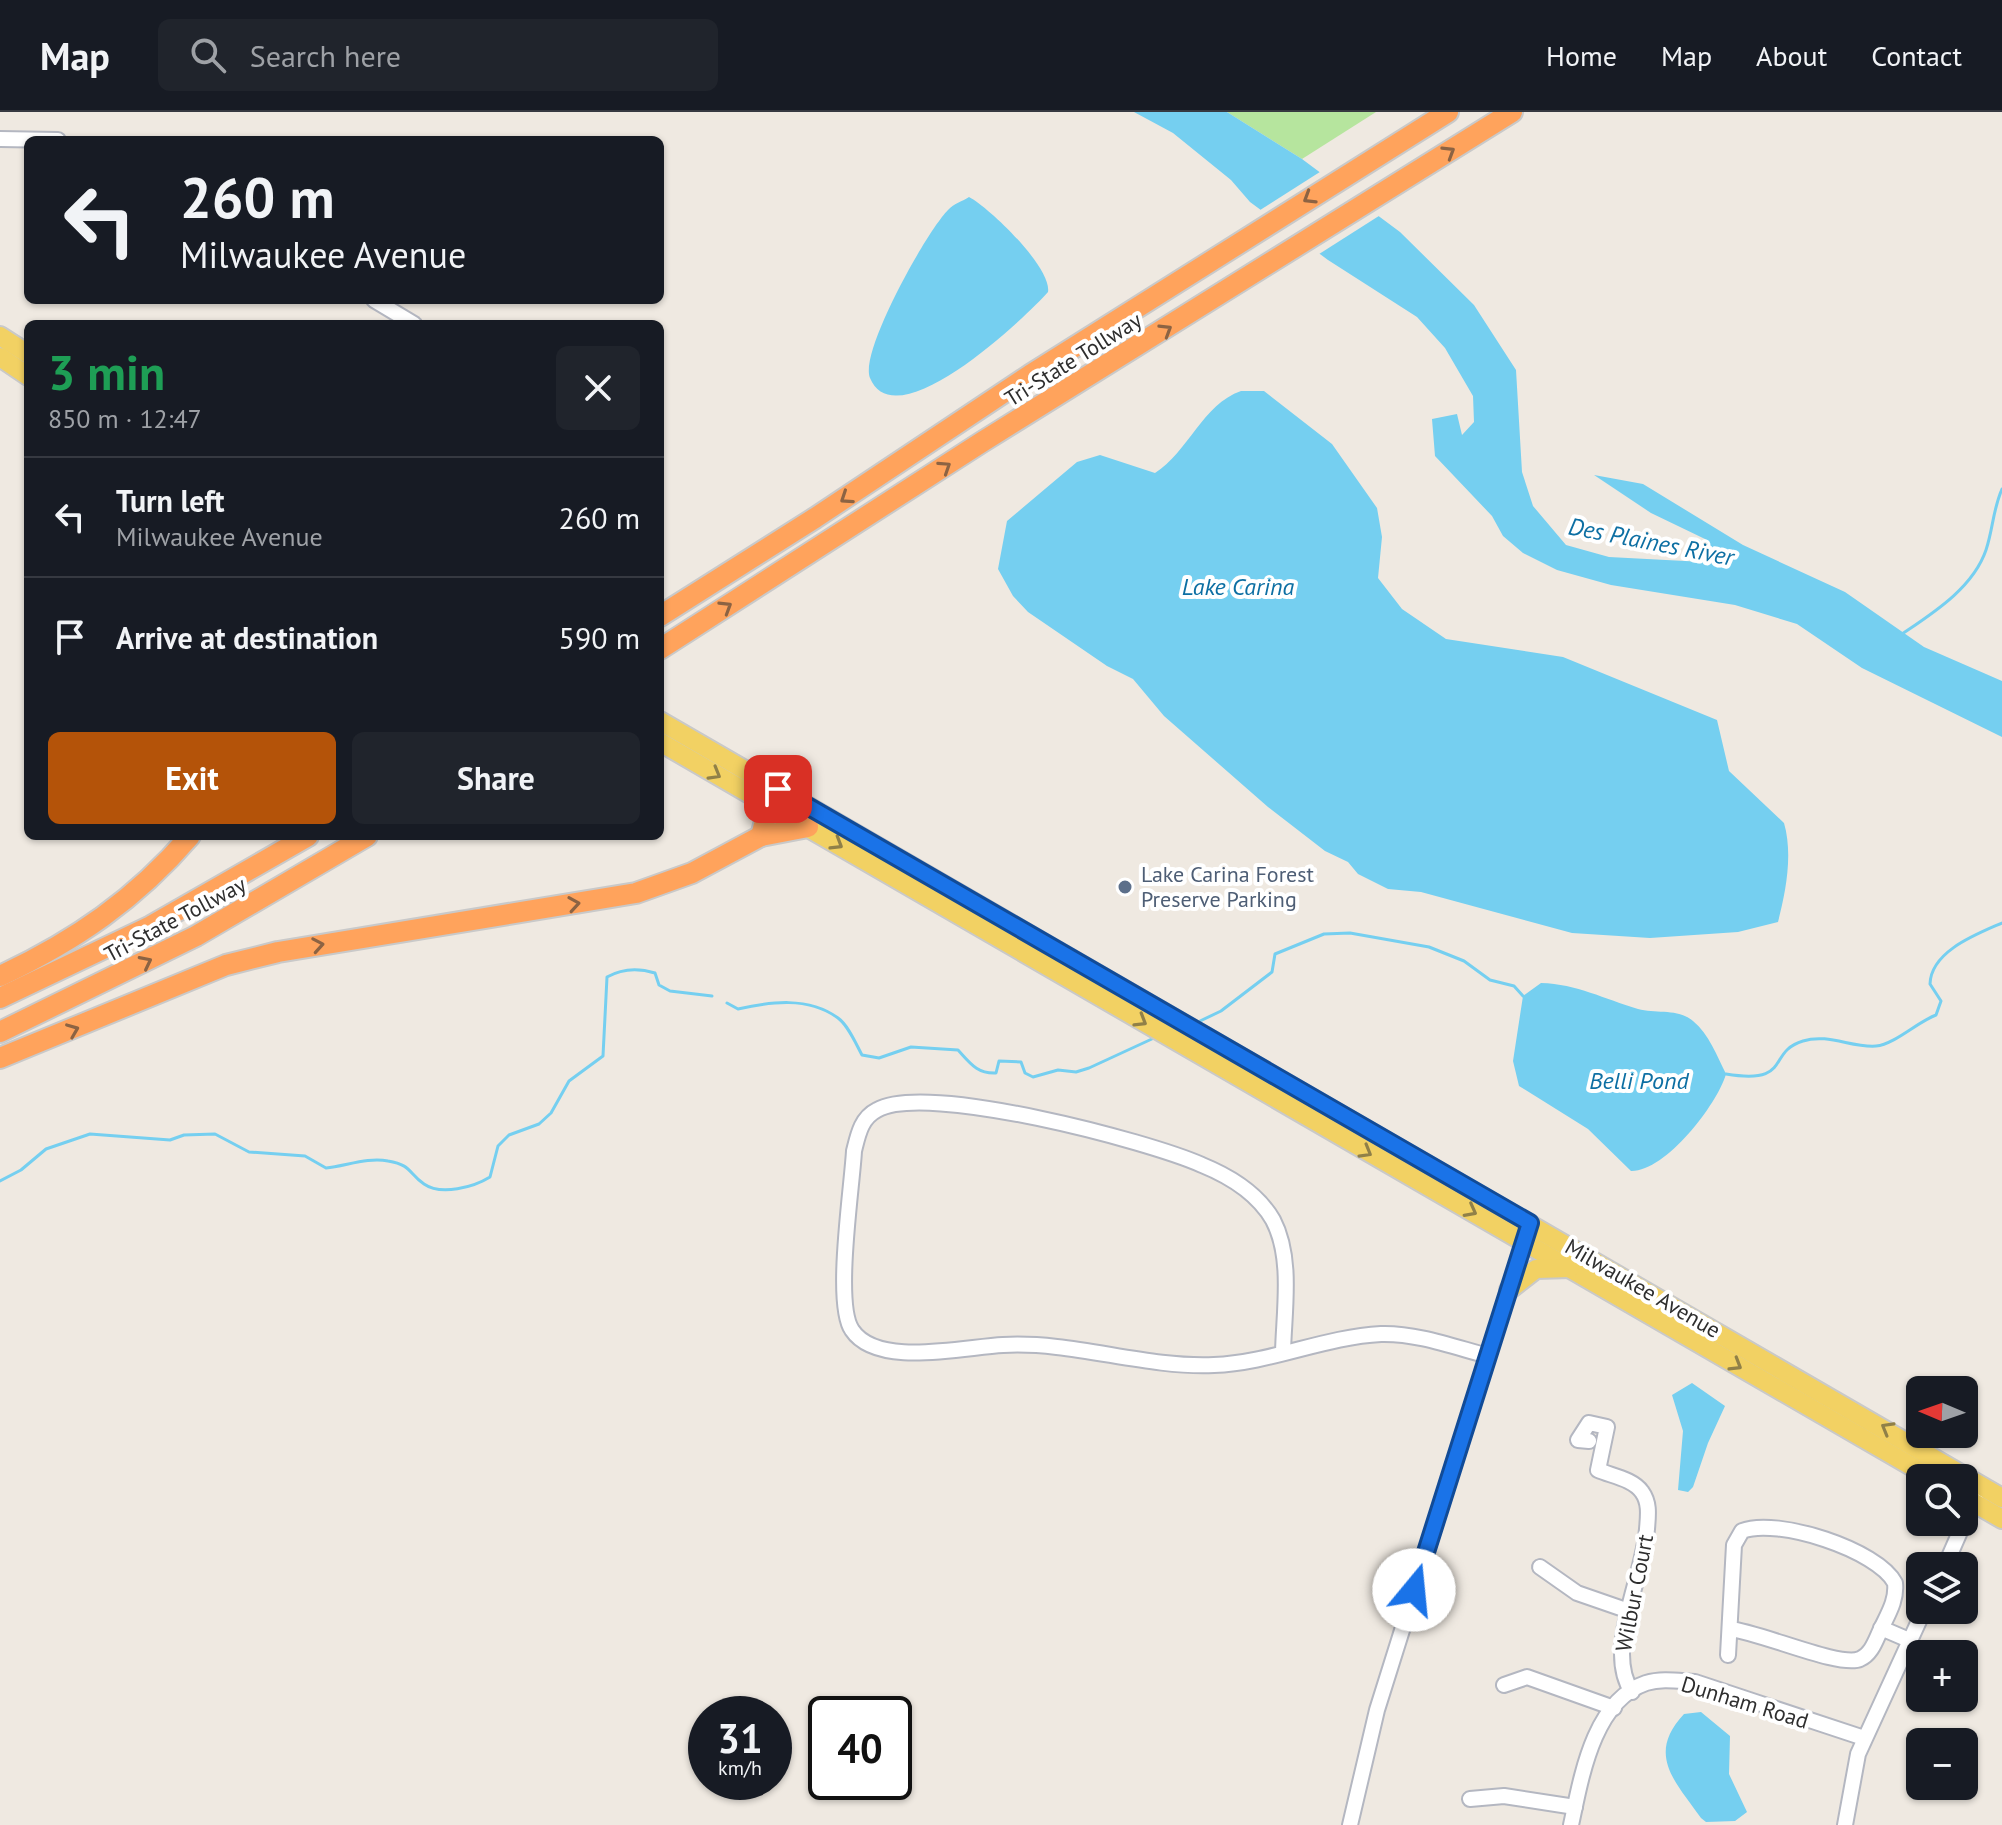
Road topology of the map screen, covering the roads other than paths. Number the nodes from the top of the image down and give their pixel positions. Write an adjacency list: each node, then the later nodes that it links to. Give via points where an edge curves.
1 (1448, 112): 11 (highway, Tri-State Tollway, one-way to 11)
2 (1512, 112): 12 (highway, Tri-State Tollway, one-way to 2)
3 (0, 139): 4 (street)
4 (24, 139)
5 (381, 304): 6 (street)
6 (407, 320)
7 (0, 336): 8 (main road)
8 (24, 351)
9 (0, 357): 10 (main road)
10 (24, 373)
11 (664, 613)
12 (664, 646)
13 (664, 723): 15 (main road, Milwaukee Avenue)
14 (664, 744): 16 (main road, Milwaukee Avenue, one-way to 16)
15 (759, 778): 16 (highway); 26 (main road, Milwaukee Avenue)
16 (769, 806): 17 (main road, Milwaukee Avenue); 18 (highway)
17 (808, 827): 18 (highway); 26 (main road, Milwaukee Avenue, one-way to 26, via 1397,1170)
18 (761, 836): 25 (highway, one-way to 18, via 226,965 636,893 692,873)
19 (186, 840): 22 (highway, via 133,896 99,922)
20 (301, 840): 23 (highway, Tri-State Tollway, via 151,926)
21 (360, 840): 24 (highway, Tri-State Tollway, one-way to 21, via 196,936)
22 (0, 976)
23 (0, 998)
24 (0, 1032)
25 (0, 1058)
26 (1527, 1232): 27 (main road, Milwaukee Avenue); 28 (street); 33 (main road, Milwaukee Avenue, one-way to 26)
27 (1572, 1268): 28 (main road, via 1536,1269); 32 (main road, Milwaukee Avenue, one-way to 32)
28 (1509, 1290): 30 (street)
29 (1283, 1352): 29 (street, via 1283,1247 1273,1221 1255,1198 1229,1179 1178,1156 1010,1112 909,1103 888,1105 867,1118 854,1151 844,1313 858,1338 879,1350 1056,1346 1193,1365); 30 (street, via 1382,1334 1431,1340)
30 (1488, 1356): 52 (street, via 1377,1710)
31 (1589, 1441): 39 (street, Wilbur Court, via 1578,1440 1589,1423 1607,1427 1598,1470 1640,1489 1647,1503 1645,1552)
32 (1908, 1464)
33 (1920, 1464)
34 (1978, 1496): 35 (main road, Milwaukee Avenue)
35 (2002, 1498)
36 (1978, 1499): 37 (main road, Milwaukee Avenue)
37 (2002, 1519)
38 (1540, 1567): 39 (street, via 1577,1593)
39 (1629, 1611): 47 (street, Wilbur Court, via 1620,1657)
40 (1917, 1624): 43 (street)
41 (1881, 1628): 42 (street, via 1870,1651 1857,1660 1840,1660 1753,1631); 42 (street, via 1896,1591 1883,1568 1836,1542 1757,1527 1742,1531 1734,1545); 43 (street)
42 (1730, 1629): 45 (street)
43 (1909, 1640)
44 (1906, 1647): 49 (street)
45 (1728, 1655)
46 (1504, 1685): 48 (street, via 1527,1677)
47 (1632, 1692): 48 (street, Dunham Road); 49 (street, Dunham Road, via 1668,1679 1695,1682)
48 (1614, 1708): 51 (street, Dunham Road, via 1594,1740)
49 (1864, 1738): 54 (street)
50 (1470, 1799): 51 (street, via 1504,1796)
51 (1575, 1807): 53 (street, Dunham Road)
52 (1350, 1825)
53 (1571, 1825)
54 (1845, 1825)

